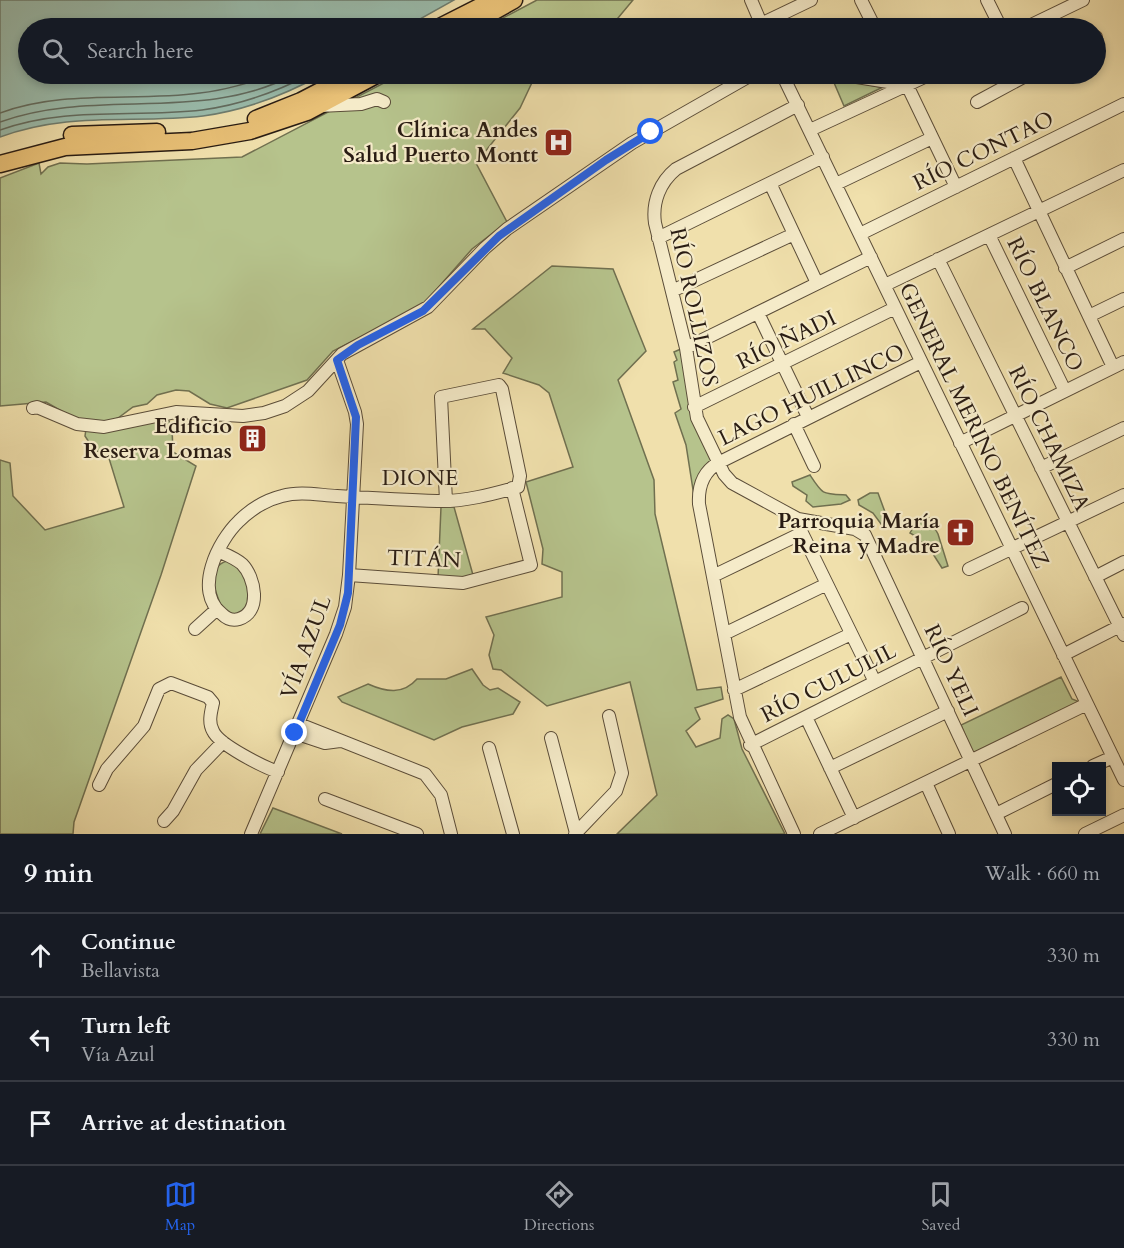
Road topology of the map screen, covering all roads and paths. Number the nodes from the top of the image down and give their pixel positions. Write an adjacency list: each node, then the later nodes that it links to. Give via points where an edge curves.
1 (493, 0): 8 (highway)
2 (514, 0): 9 (highway)
3 (751, 0): 10 (street)
4 (812, 0): 11 (street)
5 (861, 0): 12 (street)
6 (987, 0): 13 (street)
7 (1083, 0): 14 (street)
8 (458, 18)
9 (482, 18)
10 (759, 18)
11 (777, 18)
12 (870, 18)
13 (996, 18)
14 (1046, 18)
15 (344, 84): 33 (highway, via 231,125 189,131 68,135)
16 (349, 84): 30 (highway)
17 (353, 84): 27 (street, via 351,96)
18 (736, 84): 58 (street, via 606,160 499,236 423,311)
19 (787, 84): 24 (street, GENERAL MERINO BENÍTEZ)
20 (790, 84): 24 (street)
21 (904, 84): 23 (street)
22 (1010, 84): 26 (street)
23 (907, 85): 31 (street); 32 (street)
24 (789, 88): 29 (street, GENERAL MERINO BENÍTEZ)
25 (384, 102): 27 (street, via 376,99)
26 (977, 102)
27 (361, 104): 30 (street)
28 (1124, 104): 35 (street, RÍO CONTAO)
29 (798, 105): 31 (street, GENERAL MERINO BENÍTEZ); 45 (street, RÍO ROLLIZOS, via 682,165 666,178 654,216)
30 (319, 106): 36 (highway, via 233,135 192,141 64,147)
31 (810, 130): 34 (street, GENERAL MERINO BENÍTEZ)
32 (932, 138): 39 (street); 40 (street)
33 (0, 152)
34 (823, 157): 38 (street); 39 (street, GENERAL MERINO BENÍTEZ)
35 (1014, 158): 40 (street, RÍO CONTAO); 41 (street)
36 (0, 164)
37 (1124, 170): 41 (street)
38 (770, 183): 42 (street); 45 (street)
39 (836, 184): 43 (street, GENERAL MERINO BENÍTEZ)
40 (956, 187): 43 (street, RÍO CONTAO)
41 (1039, 211): 44 (street); 49 (street)
42 (794, 234): 50 (street); 52 (street)
43 (860, 234): 47 (street, GENERAL MERINO BENÍTEZ)
44 (989, 235): 48 (street); 62 (street, RÍO BLANCO)
45 (658, 238): 52 (street, RÍO ROLLIZOS)
46 (1124, 239): 49 (street)
47 (871, 257): 50 (street); 51 (street, GENERAL MERINO BENÍTEZ)
48 (938, 260): 51 (street); 65 (street, RÍO CHAMIZA)
49 (1065, 268): 56 (street)
50 (817, 283): 55 (street)
51 (885, 285): 54 (street, GENERAL MERINO BENÍTEZ)
52 (672, 291): 57 (street, RÍO ROLLIZOS)
53 (1124, 299): 56 (street)
54 (895, 308): 59 (street, GENERAL MERINO BENÍTEZ); 60 (street, RÍO ÑADI)
55 (758, 313): 57 (street); 60 (street)
56 (1089, 316): 61 (street)
57 (686, 348): 63 (street, RÍO ROLLIZOS)
58 (337, 360): 64 (street, via 302,396 264,413 231,416 188,411 91,427); 75 (street, VÍA AZUL, via 356,417)
59 (921, 363): 66 (street, LAGO HUILLINCO); 69 (street, GENERAL MERINO BENÍTEZ)
60 (784, 364): 63 (street, RÍO ÑADI); 66 (street)
61 (1118, 365): 62 (street)
62 (1065, 391): 65 (street)
63 (694, 407): 70 (street, RÍO ROLLIZOS)
64 (33, 408)
65 (1016, 416): 69 (street); 72 (street, RÍO CHAMIZA)
66 (808, 417): 67 (street, LAGO HUILLINCO)
67 (794, 424): 70 (street, LAGO HUILLINCO); 71 (street)
68 (1124, 428): 72 (street)
69 (960, 443): 81 (street, GENERAL MERINO BENÍTEZ)
70 (718, 463): 77 (street, RÍO ROLLIZOS, via 729,480); 86 (street, via 703,477 699,497)
71 (814, 466)
72 (1041, 468): 78 (street, RÍO CHAMIZA)
73 (516, 486): 76 (street, DIONE); 76 (street, via 499,385 441,398); 85 (street, TITÁN, via 531,565 463,583)
74 (1124, 495): 78 (street)
75 (354, 496): 76 (street, DIONE); 82 (street, DIONE, via 296,494 269,501 238,521); 85 (street, VÍA AZUL)
76 (446, 501)
77 (798, 519): 79 (street, RÍO ROLLIZOS); 80 (street)
78 (1068, 522): 81 (street); 87 (street, RÍO CHAMIZA)
79 (855, 529): 96 (street, RÍO YELI, via 867,539)
80 (802, 533): 86 (street); 88 (street)
81 (1011, 549): 84 (street); 95 (street, GENERAL MERINO BENÍTEZ)
82 (218, 551): 90 (street, DIONE, via 209,585); 90 (street, via 244,567 254,591 244,616 231,619)
83 (1124, 562): 87 (street)
84 (969, 569)
85 (349, 575): 103 (street, VÍA AZUL, via 340,625)
86 (713, 576): 93 (street)
87 (1095, 577): 91 (street, RÍO CHAMIZA)
88 (827, 584): 93 (street); 94 (street)
89 (1022, 608): 96 (street, RÍO CULULIL)
90 (217, 609): 92 (street)
91 (1123, 628): 95 (street)
92 (195, 629)
93 (724, 633): 98 (street)
94 (851, 634): 97 (street); 98 (street)
95 (1063, 655): 99 (street, GENERAL MERINO BENÍTEZ)
96 (923, 658): 97 (street, RÍO CULULIL); 100 (street, RÍO YELI)
97 (875, 682): 102 (street, RÍO CULULIL)
98 (734, 690): 106 (street)
99 (1087, 704): 108 (street, GENERAL MERINO BENÍTEZ); 109 (street)
100 (948, 711): 109 (street, RÍO YELI); 111 (street)
101 (609, 716): 126 (street, via 622,773 616,791)
102 (806, 717): 106 (street, RÍO CULULIL); 111 (street)
103 (297, 728): 112 (street, VÍA AZUL); 124 (street, via 341,741 430,779 441,795)
104 (551, 738): 126 (street)
105 (223, 742): 112 (street); 115 (street, via 212,730 213,703 208,697 171,682 164,684 144,726 107,769); 121 (street, via 196,770)
106 (750, 745): 127 (street)
107 (489, 748): 125 (street)
108 (1113, 757): 110 (street); 113 (street, GENERAL MERINO BENÍTEZ)
109 (971, 761): 114 (street); 118 (street, RÍO YELI)
110 (1102, 762)
111 (831, 768): 120 (street)
112 (278, 772): 122 (street, VÍA AZUL)
113 (1124, 780)
114 (926, 783): 120 (street); 129 (street)
115 (99, 786)
116 (1052, 786): 118 (street)
117 (325, 800): 123 (street)
118 (996, 814): 130 (street, RÍO YELI)
119 (1124, 816): 131 (street)
120 (854, 818): 128 (street)
121 (164, 821)
122 (251, 834)
123 (417, 834)
124 (451, 834)
125 (513, 834)
126 (575, 834)
127 (794, 834)
128 (820, 834)
129 (950, 834)
130 (1005, 834)
131 (1085, 834)

